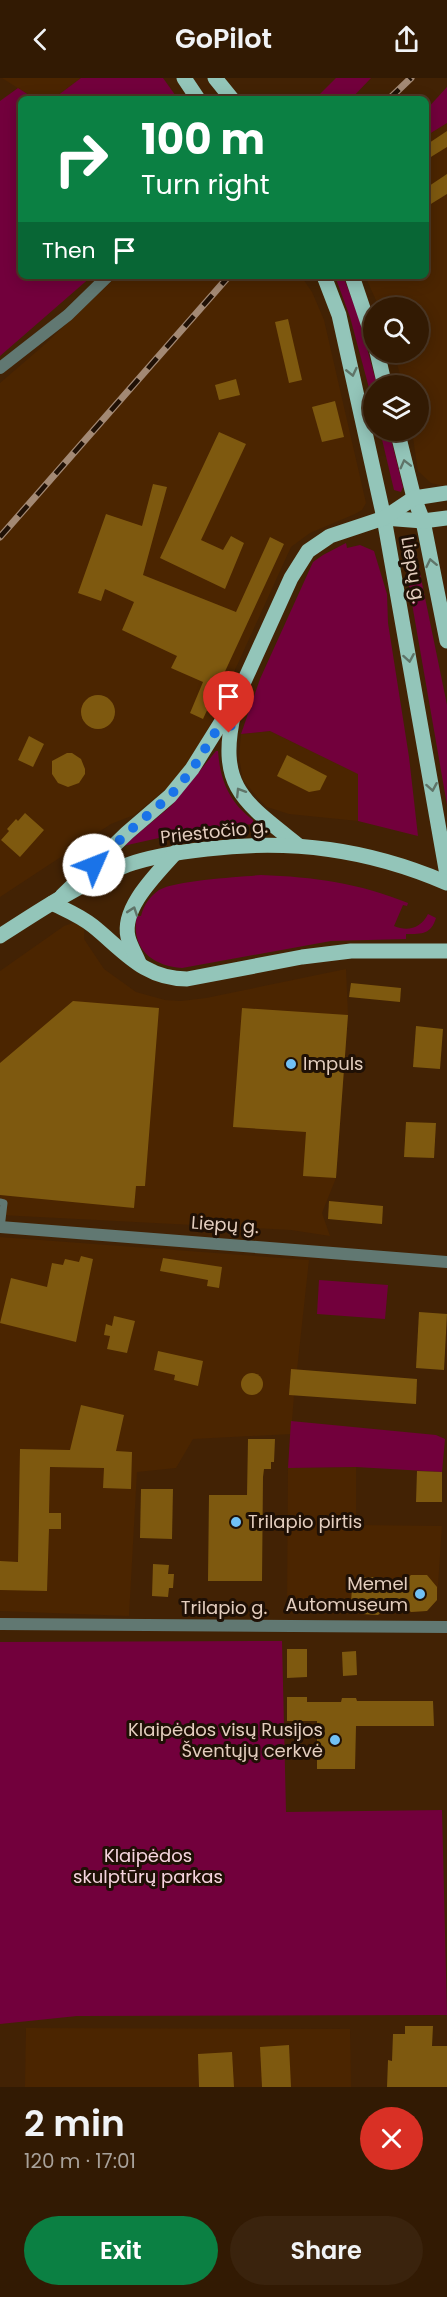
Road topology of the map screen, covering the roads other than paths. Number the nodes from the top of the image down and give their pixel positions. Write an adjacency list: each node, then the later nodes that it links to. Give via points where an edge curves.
1 (184, 78): 3 (main road)
2 (215, 78): 4 (main road)
3 (196, 96)
4 (230, 96)
5 (105, 279): 9 (street, via 68,315)
6 (325, 279): 13 (main road, Liepų g., one-way to 13, via 339,315)
7 (353, 279): 8 (main road)
8 (363, 308)
9 (0, 368)
10 (400, 441): 12 (main road, Liepų g., one-way to 10)
11 (447, 493): 12 (main road)
12 (414, 498): 13 (main road); 15 (main road, Liepų g.)
13 (384, 518): 15 (main road); 17 (main road, via 330,537 308,551 291,578); 20 (main road, Liepų g., one-way to 20)
14 (447, 518): 15 (main road)
15 (423, 521): 16 (main road, Liepų g., one-way to 15)
16 (447, 641)
17 (237, 697): 18 (main road, one-way to 17, via 254,809 232,779 227,746); 22 (main road, via 203,753 170,796)
18 (298, 845): 19 (main road, Priestočio g., via 249,844); 21 (main road, Priestočio g., via 348,852)
19 (176, 852): 22 (main road, Priestočio g., via 129,864); 25 (main road, one-way to 19, via 128,936 133,907 143,889)
20 (447, 875)
21 (447, 883)
22 (57, 900): 23 (main road, Priestočio g.); 25 (main road)
23 (0, 936)
24 (447, 951): 25 (main road, via 351,951 187,979 164,977)
25 (140, 966)
26 (0, 1202): 27 (lane, via 4,1203)
27 (0, 1228): 28 (street, Liepų g.)
28 (447, 1262)
29 (0, 1624): 30 (street, Trilapio g.)
30 (447, 1627)

